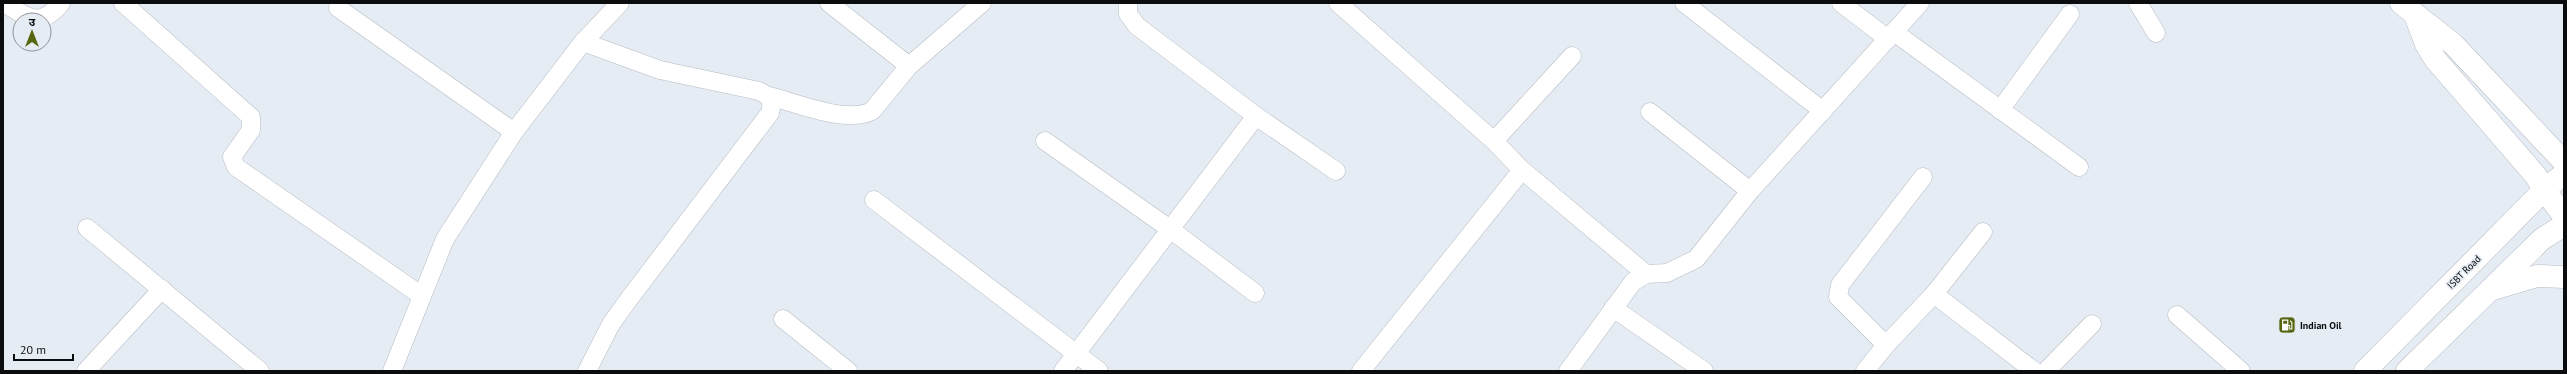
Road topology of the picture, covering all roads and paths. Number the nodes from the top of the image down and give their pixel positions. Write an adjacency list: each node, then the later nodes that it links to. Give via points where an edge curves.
1 (4, 3): 2 (street, via 29,19 48,17)
2 (61, 3)
3 (124, 3): 49 (street, via 251,117 251,130 232,157 236,167)
4 (620, 3): 18 (street)
5 (829, 3): 20 (street)
6 (982, 3): 20 (street)
7 (1128, 3): 25 (street, via 1128,14 1137,26)
8 (1338, 3): 28 (street)
9 (1684, 3): 23 (street)
10 (1841, 3): 17 (street)
11 (1920, 3): 17 (street)
12 (2138, 3): 16 (street)
13 (338, 8): 26 (street)
14 (2408, 9): 29 (main road, via 2453,44); 35 (main road, via 2435,59 2536,176)
15 (2070, 14): 22 (street)
16 (2156, 33)
17 (1891, 35): 22 (street); 23 (street)
18 (583, 42): 21 (street, via 660,70); 26 (street)
19 (1572, 56): 28 (street)
20 (909, 66): 21 (street, via 872,110 864,115 842,115)
21 (769, 96): 61 (street, via 772,103 770,114 611,324)
22 (2000, 110): 30 (street)
23 (1823, 111): 36 (street)
24 (1650, 112): 36 (street)
25 (1256, 116): 32 (street); 41 (street)
26 (514, 132): 49 (street, via 445,239)
27 (1045, 141): 41 (street)
28 (1494, 141): 31 (street)
29 (2564, 162)
30 (2079, 167)
31 (1522, 170): 43 (street); 65 (street)
32 (1336, 171)
33 (2564, 174): 35 (main road, ISBT Road)
34 (1923, 178): 54 (street, via 1840,285 1838,292 1842,303)
35 (2544, 190): 38 (main road); 71 (main road, ISBT Road)
36 (1750, 191): 43 (street, via 1696,259 1667,273)
37 (874, 200): 55 (street)
38 (2564, 216)
39 (2564, 225): 46 (main road, via 2542,240)
40 (87, 228): 45 (street)
41 (1170, 229): 47 (street); 55 (street)
42 (1982, 232): 48 (street)
43 (1646, 274): 50 (street, via 1633,282)
44 (2564, 277): 46 (main road, via 2537,276)
45 (162, 289): 58 (street); 59 (street)
46 (2490, 290): 57 (main road)
47 (1255, 293)
48 (1934, 294): 54 (street); 68 (street)
49 (422, 296): 60 (street)
50 (1613, 308): 56 (street); 66 (street)
51 (2177, 315): 70 (street)
52 (783, 319): 62 (street)
53 (2092, 324): 69 (street)
54 (1886, 346): 67 (street)
55 (1076, 353): 63 (street); 64 (street)
56 (1694, 368)
57 (2416, 368)
58 (86, 371)
59 (260, 371)
60 (392, 371)
61 (587, 371)
62 (848, 371)
63 (1063, 371)
64 (1099, 371)
65 (1361, 371)
66 (1568, 371)
67 (1865, 371)
68 (2034, 371)
69 (2046, 371)
70 (2241, 371)
71 (2366, 371)

